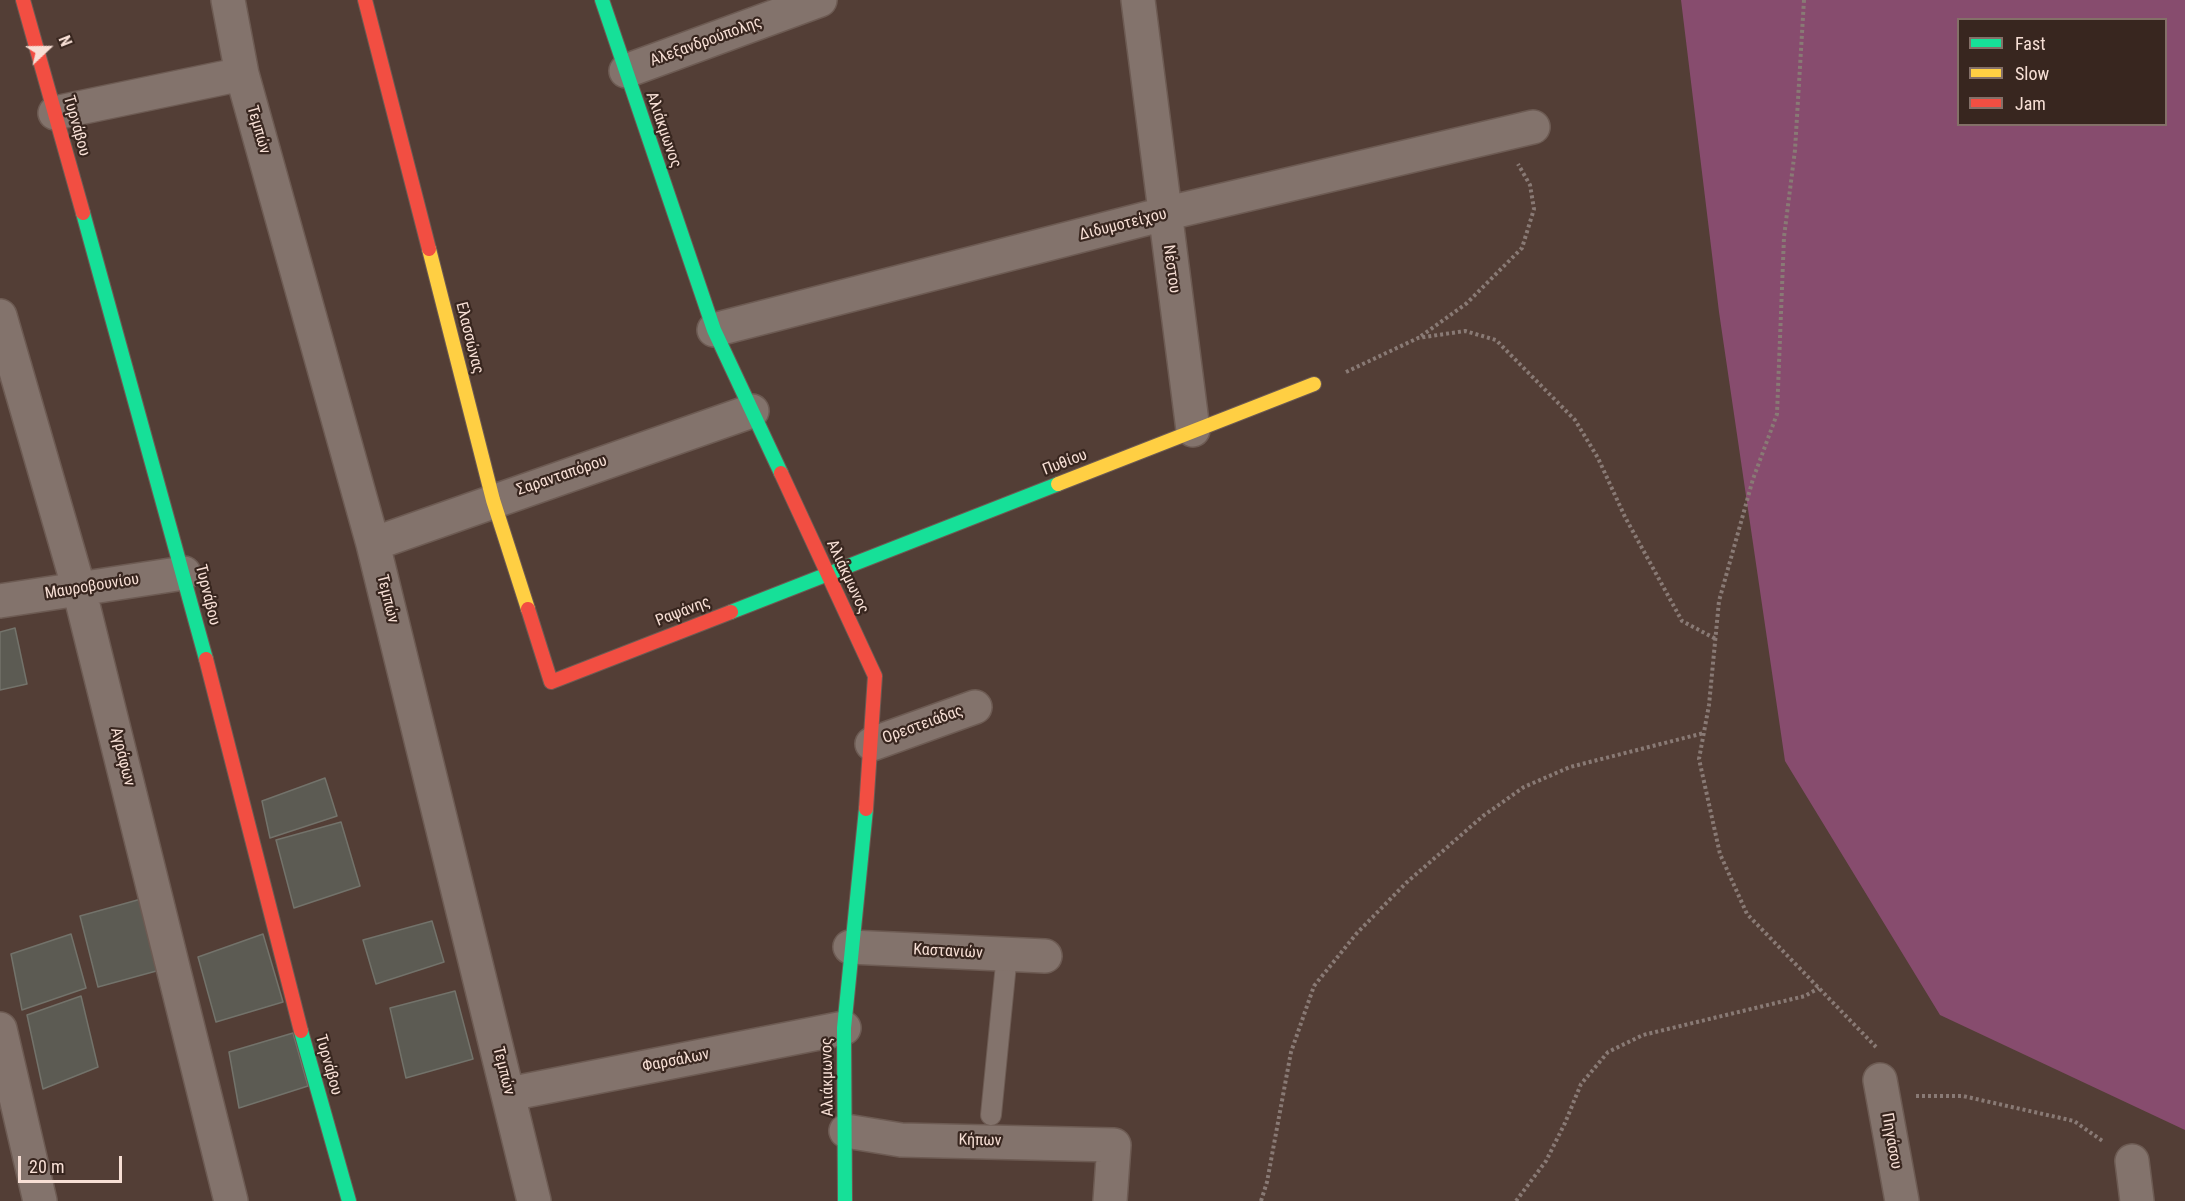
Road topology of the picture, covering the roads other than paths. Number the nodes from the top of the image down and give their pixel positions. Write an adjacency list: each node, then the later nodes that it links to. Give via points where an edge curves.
1 (23, 0): 9 (street, Τυρνάβου)
2 (228, 0): 8 (street, Τεμπών)
3 (365, 0): 17 (street, Ελασσώνας)
4 (602, 0): 7 (street, Αλιάκμωνος)
5 (820, 0): 7 (street, Αλεξανδρούπολης)
6 (1138, 0): 11 (street, Νέστου)
7 (626, 71): 13 (street, Αλιάκμωνος)
8 (242, 74): 9 (street); 18 (street, Τεμπών)
9 (56, 112): 19 (street, Τυρνάβου)
10 (1533, 127): 11 (street, Διδυμοτείχου)
11 (1164, 214): 13 (street, Διδυμοτείχου); 16 (street, Νέστου)
12 (0, 316): 21 (street, Αγράφων)
13 (714, 330): 15 (street, Αλιάκμωνος)
14 (1314, 384): 16 (street, Πυθίου)
15 (752, 411): 17 (street, Σαρανταπόρου); 20 (street, Αλιάκμωνος)
16 (1192, 430): 20 (street, Πυθίου)
17 (493, 500): 18 (street, Σαρανταπόρου); 23 (street, Ελασσώνας)
18 (373, 544): 32 (street, Τεμπών)
19 (184, 573): 21 (street, Μαυροβουνίου); 38 (street, Τυρνάβου, via 299,1024)
20 (828, 573): 23 (street, Ραψάνης); 25 (street, Αλιάκμωνος, via 875,676)
21 (80, 589): 22 (street, Μαυροβουνίου); 37 (street, Αγράφων)
22 (0, 601)
23 (551, 682)
24 (975, 707): 25 (street, Ορεστειάδας)
25 (872, 744): 26 (street, Αλιάκμωνος)
26 (850, 947): 27 (street, Καστανιών); 29 (street, Αλιάκμωνος)
27 (1007, 954): 28 (street, Καστανιών); 33 (lane)
28 (1045, 956)
29 (844, 1028): 32 (street, Φαρσάλων); 34 (street, Αλιάκμωνος)
30 (0, 1029): 36 (street)
31 (1881, 1088): 42 (street, Πηγάσου)
32 (509, 1094): 39 (street, Τεμπών)
33 (992, 1114)
34 (846, 1131): 40 (street, Αλιάκμωνος); 41 (street, Κήπων, via 901,1140 1114,1145)
35 (2132, 1161): 43 (street)
36 (40, 1201)
37 (231, 1201)
38 (349, 1201)
39 (534, 1201)
40 (845, 1201)
41 (1110, 1201)
42 (1902, 1201)
43 (2137, 1201)

